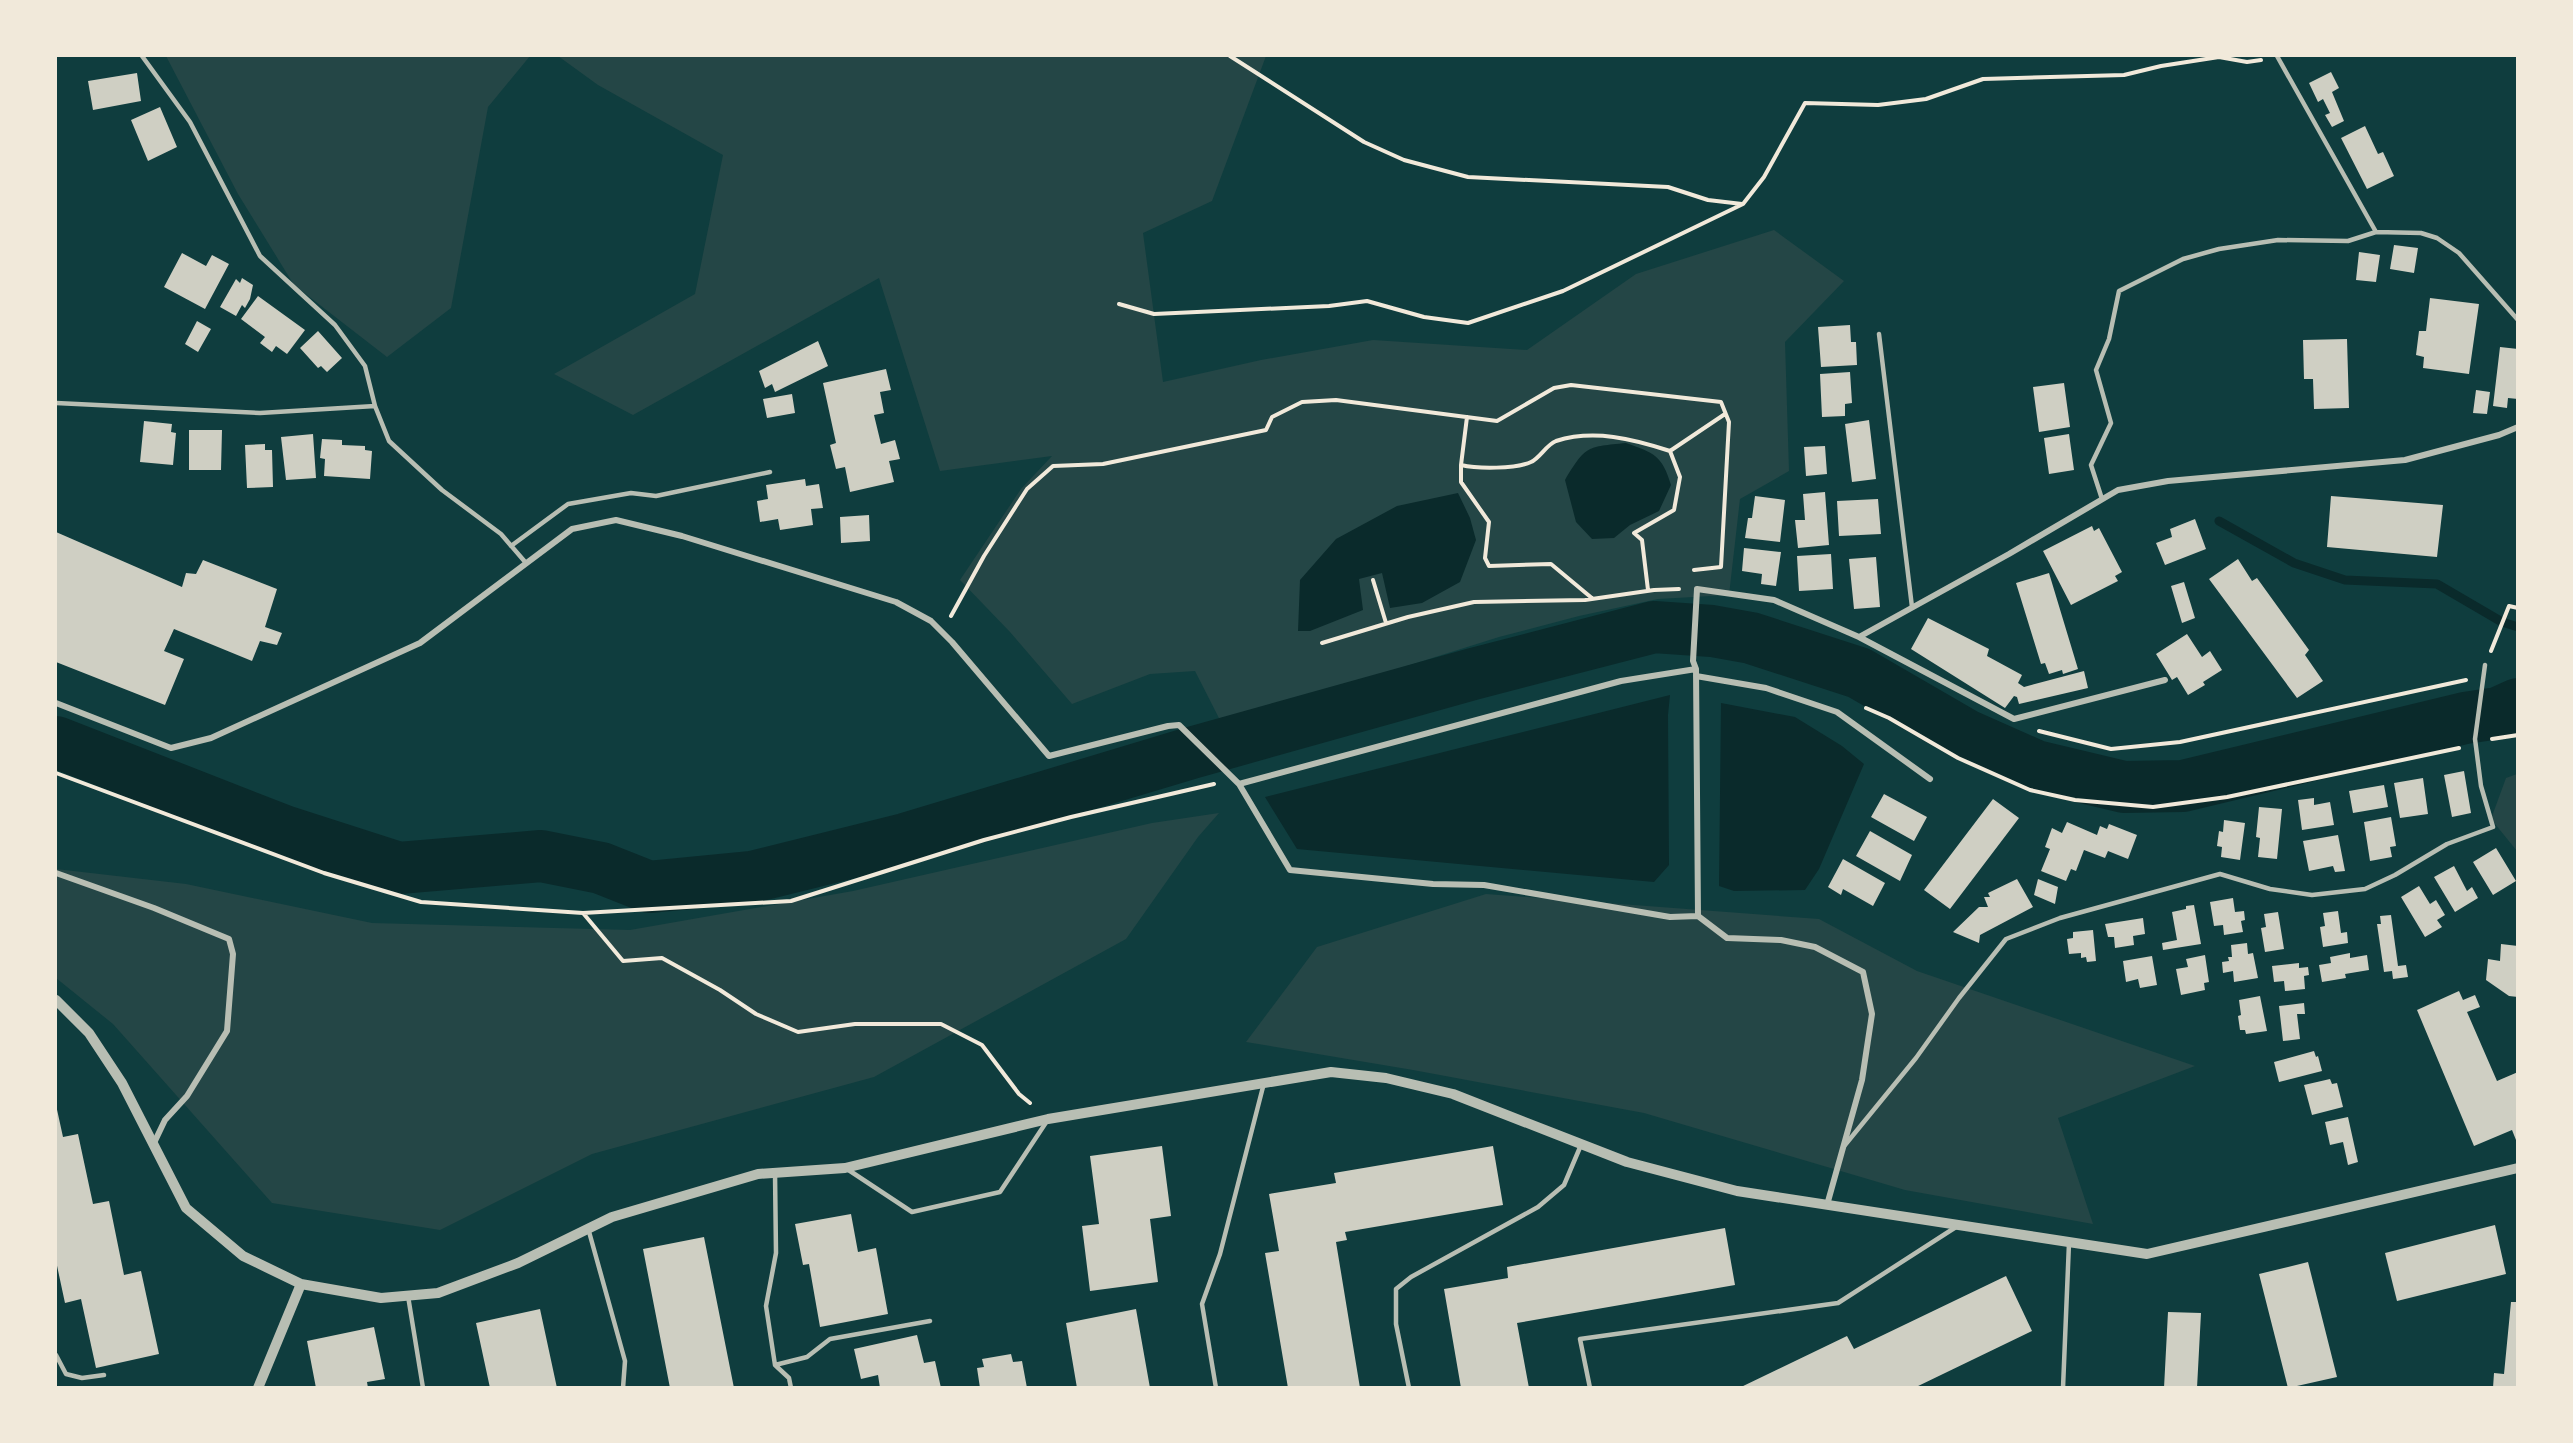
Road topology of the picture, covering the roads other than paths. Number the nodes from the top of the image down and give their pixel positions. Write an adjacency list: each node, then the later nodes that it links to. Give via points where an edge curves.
1 (142, 56): 7 (lane, via 190,122 260,256 335,325 365,366)
2 (2278, 56): 3 (lane)
3 (2376, 232): 4 (lane, via 2421,233 2437,238 2459,253); 10 (lane, via 2348,241 2278,240 2219,249 2183,259 2119,291 2109,339 2096,370 2111,423 2091,465)
4 (2517, 320)
5 (1879, 334): 13 (lane)
6 (56, 403): 7 (lane, via 260,413)
7 (375, 406): 11 (lane, via 389,441)
8 (2517, 427): 10 (street, via 2405,460 2168,481 2118,490)
9 (770, 472): 11 (lane, via 656,496 631,493 568,504)
10 (2102, 499): 13 (street)
11 (511, 546): 12 (lane)
12 (526, 563): 18 (street, via 420,643 211,738 171,747); 20 (street, via 572,529 616,520 682,536 896,602 931,621 1049,756 1179,725)
13 (1912, 607): 14 (street)
14 (1859, 637): 16 (street, via 1774,600 1698,593 1693,661); 17 (street, via 2014,720)
15 (2486, 665): 28 (lane, via 2475,742 2481,786 2493,827 2447,844 2366,889 2312,895 2270,889 2220,874 2060,918 2006,939)
16 (1696, 672): 19 (street, via 1766,688 1838,712); 20 (street, via 1621,681); 22 (street)
17 (2165, 680)
18 (56, 703)
19 (1930, 779)
20 (1237, 782): 22 (street, via 1290,870 1432,884 1484,885 1670,917)
21 (56, 873): 27 (street, via 229,939 233,954 227,1031 187,1096 165,1120)
22 (1698, 916): 28 (street, via 1726,938 1781,940 1815,947 1863,972 1872,1014 1862,1080)
23 (56, 1000): 27 (street, via 89,1033 122,1083)
24 (1264, 1083): 25 (street); 26 (street, via 1331,1072 1386,1078 1453,1094); 46 (lane, via 1220,1254 1202,1304)
25 (1048, 1119): 29 (street); 29 (lane, via 1000,1192 912,1212)
26 (1582, 1144): 32 (street, via 1627,1162 1737,1191); 47 (lane, via 1564,1185 1538,1207 1396,1289 1396,1324)
27 (152, 1146): 36 (street, via 186,1208 243,1256)
28 (1843, 1147): 32 (street)
29 (845, 1168): 31 (street)
30 (2517, 1168): 35 (street, via 2147,1254)
31 (775, 1173): 34 (street, via 758,1174 612,1217); 40 (lane, via 776,1253 766,1306)
32 (1827, 1205): 33 (street)
33 (1959, 1225): 35 (street); 48 (lane, via 1838,1303 1580,1339)
34 (588, 1228): 37 (street, via 518,1263 438,1293); 44 (lane, via 625,1361)
35 (2069, 1243): 49 (lane)
36 (301, 1284): 37 (street, via 381,1298); 42 (street)
37 (408, 1296): 43 (lane)
38 (930, 1321): 40 (lane, via 830,1339 807,1357)
39 (56, 1356): 41 (lane, via 66,1374 82,1378)
40 (776, 1365): 45 (lane, via 789,1378)
41 (104, 1375)
42 (258, 1388)
43 (423, 1388)
44 (623, 1388)
45 (791, 1388)
46 (1216, 1388)
47 (1409, 1388)
48 (1590, 1388)
49 (2063, 1388)

